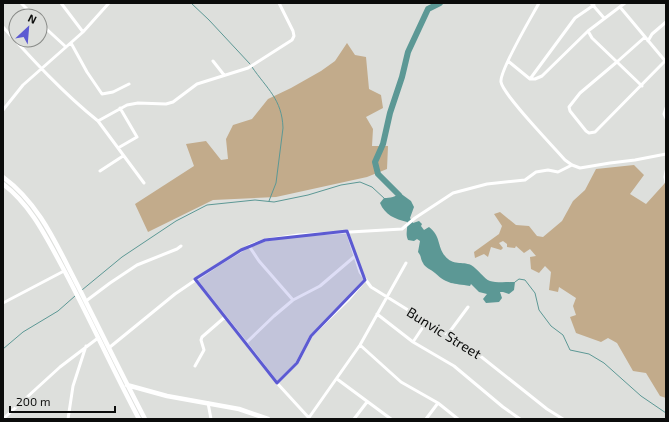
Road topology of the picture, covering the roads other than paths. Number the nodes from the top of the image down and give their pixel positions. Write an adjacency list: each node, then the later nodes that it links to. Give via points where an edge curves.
1 (61, 3): 13 (street)
2 (110, 3): 13 (street)
3 (279, 3): 23 (street, via 293,31 292,40 248,68)
4 (539, 3): 19 (street)
5 (625, 3): 7 (street)
6 (592, 4): 8 (street); 24 (street, via 575,18)
7 (620, 7): 8 (street); 14 (street)
8 (604, 18): 12 (street)
9 (666, 22): 15 (street)
10 (3, 27): 22 (street)
11 (48, 30): 17 (street)
12 (588, 31): 20 (street, via 592,38); 24 (street, via 542,76)
13 (83, 32): 16 (street)
14 (645, 37): 15 (street); 20 (street)
15 (648, 40): 21 (street)
16 (71, 43): 17 (street); 25 (street, via 102,94)
17 (66, 47): 22 (street)
18 (213, 61): 23 (street)
19 (508, 61): 24 (street); 35 (street, via 501,78 506,92)
20 (618, 61): 26 (street); 26 (street, via 580,93 569,107 586,131 596,132)
21 (666, 62): 26 (street)
22 (41, 68): 29 (street, via 19,89); 31 (street)
23 (224, 75): 27 (street, via 197,84 173,102 138,103)
24 (530, 79)
25 (129, 84)
26 (642, 86)
27 (120, 108): 31 (street); 32 (street, via 137,137)
28 (666, 108): 30 (street)
29 (3, 110)
30 (666, 118)
31 (98, 121): 32 (street)
32 (118, 148): 34 (street)
33 (666, 154): 35 (street, via 580,168)
34 (123, 156): 37 (street); 40 (street)
35 (572, 165): 42 (street, via 558,172 536,172 525,180 487,184 453,193 402,229)
36 (666, 171): 39 (street)
37 (100, 172)
38 (3, 177): 50 (main road, via 28,200 47,226)
39 (666, 182)
40 (144, 183)
41 (3, 184): 47 (main road, via 30,211 48,239)
42 (347, 231): 44 (street, via 286,236); 45 (street, Bunvic Street)
43 (181, 246): 53 (street, via 137,265)
44 (249, 246): 48 (street); 52 (street)
45 (354, 257): 49 (street, Bunvic Street); 52 (street, via 320,286)
46 (406, 263): 51 (street)
47 (64, 272): 50 (main road); 54 (street)
48 (195, 280): 57 (street); 65 (street)
49 (365, 280): 51 (street, Bunvic Street); 68 (street, via 314,333 297,363)
50 (78, 292): 53 (main road); 60 (main road)
51 (386, 297): 56 (street); 58 (street, Bunvic Street)
52 (293, 300): 62 (street)
53 (86, 301): 65 (main road)
54 (3, 303)
55 (468, 307): 59 (street)
56 (377, 314): 61 (street); 63 (street)
57 (225, 317): 62 (street); 66 (street, via 202,337 204,350)
58 (426, 321): 59 (street, Bunvic Street); 61 (street)
59 (448, 334): 74 (street, Bunvic Street, via 483,357)
60 (98, 338): 64 (street); 70 (main road)
61 (413, 342): 86 (street, via 450,363)
62 (246, 343): 68 (street)
63 (360, 345): 67 (street); 73 (street, via 401,382)
64 (86, 346): 76 (street, via 40,383); 77 (street, via 73,386)
65 (110, 347): 69 (main road)
66 (195, 366)
67 (337, 379): 71 (street); 75 (street)
68 (276, 383): 75 (street)
69 (128, 385): 70 (main road); 72 (main road, via 167,396); 79 (main road)
70 (122, 387): 78 (main road)
71 (367, 402): 82 (street); 83 (street)
72 (208, 403): 80 (street); 81 (main road, via 239,409)
73 (438, 403): 84 (street); 85 (street)
74 (557, 415): 87 (street); 88 (street, Bunvic Street)
75 (308, 418)
76 (3, 419)
77 (68, 419)
78 (139, 419)
79 (145, 419)
80 (210, 419)
81 (268, 419)
82 (354, 419)
83 (390, 419)
84 (426, 419)
85 (458, 419)
86 (520, 419)
87 (553, 419)
88 (563, 419)

